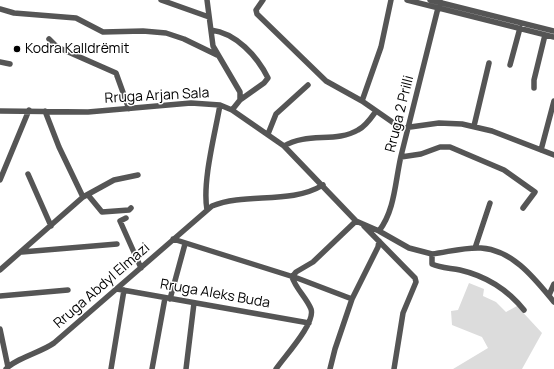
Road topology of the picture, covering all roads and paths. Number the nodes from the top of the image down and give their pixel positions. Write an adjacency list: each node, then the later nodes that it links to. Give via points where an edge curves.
1 (161, 0): 9 (street)
2 (207, 0): 9 (street)
3 (264, 0): 24 (street, via 256,10 257,14 326,81)
4 (391, 0): 24 (street, via 381,47)
5 (407, 0): 7 (street)
6 (430, 0): 7 (street)
7 (439, 3): 10 (street); 12 (street); 34 (street, Rruga 2 Prilli)
8 (0, 9): 16 (street, via 76,18 103,32 166,33)
9 (209, 17): 11 (street)
10 (520, 28): 13 (street); 20 (street)
11 (211, 30): 16 (street); 23 (street, via 226,33 243,46 268,78 264,84)
12 (554, 31)
13 (545, 34): 14 (street); 22 (street)
14 (554, 37)
15 (49, 39): 27 (street, via 58,48 116,73)
16 (217, 55): 23 (street, via 237,85)
17 (0, 62): 18 (street)
18 (10, 64)
19 (490, 64): 33 (street)
20 (510, 66)
21 (308, 85): 35 (street, via 276,114)
22 (534, 88)
23 (240, 100): 29 (street)
24 (362, 101): 32 (street)
25 (554, 101): 37 (street)
26 (220, 105): 27 (street, Rruga Arjan Sala, via 197,103); 29 (street, Rruga Arjan Sala); 48 (street, via 208,180)
27 (129, 109): 31 (street, Rruga Arjan Sala, via 88,112)
28 (29, 110): 30 (street, Rruga Arjan Sala); 31 (street, Rruga Arjan Sala); 42 (street)
29 (232, 110): 35 (street, Rruga Arjan Sala)
30 (0, 111)
31 (45, 111): 44 (street, via 59,147)
32 (376, 112): 34 (street, via 398,126); 36 (street, via 362,127 352,133 300,140)
33 (474, 126): 34 (street, via 439,123); 37 (street)
34 (409, 128): 39 (street, Rruga 2 Prilli)
35 (268, 134): 36 (street, Rruga Arjan Sala)
36 (284, 146): 43 (street, Rruga Arjan Sala)
37 (541, 150): 38 (street)
38 (554, 155)
39 (401, 157): 47 (street, via 445,146 459,151 504,170 536,192); 53 (street, Rruga 2 Prilli, via 389,213)
40 (28, 174): 52 (street)
41 (138, 175): 44 (street, via 114,180)
42 (0, 180)
43 (323, 186): 48 (street, via 306,194 217,204); 50 (street, Rruga Arjan Sala)
44 (85, 196): 46 (street, via 102,212); 52 (street)
45 (490, 203): 58 (street)
46 (131, 208)
47 (524, 208)
48 (207, 210): 54 (street, Rruga Abdyl Elmazi)
49 (126, 218): 61 (street, via 120,221)
50 (356, 221): 51 (street, Rruga Arjan Sala); 63 (street, via 318,257)
51 (364, 225): 53 (street, Rruga Arjan Sala); 55 (street)
52 (51, 226): 59 (street)
53 (379, 231): 60 (street, Rruga Arjan Sala, via 409,248)
54 (173, 240): 57 (street); 61 (street, Rruga Abdyl Elmazi)
55 (378, 241): 71 (street, via 378,247); 83 (street, via 416,282 403,312)
56 (117, 244): 59 (street)
57 (185, 244): 63 (street); 70 (street)
58 (475, 248): 60 (street, Rruga Arjan Sala); 68 (street, Rruga Arjan Sala, via 506,255)
59 (21, 252): 62 (street)
60 (432, 254): 74 (street, via 432,264 461,270 491,281)
61 (141, 268): 65 (street, Rruga Abdyl Elmazi)
62 (0, 270)
63 (292, 277): 71 (street); 75 (street, via 311,309 312,318)
64 (554, 284): 68 (street)
65 (117, 288): 67 (street, Rruga Aleks Buda); 77 (street, Rruga Abdyl Elmazi, via 54,343)
66 (68, 290): 69 (street)
67 (124, 290): 70 (street, Rruga Aleks Buda); 78 (street)
68 (549, 295): 72 (street, Rruga Arjan Sala)
69 (0, 296)
70 (167, 298): 73 (street, Rruga Aleks Buda); 79 (street)
71 (352, 299): 82 (street, via 334,349)
72 (554, 302)
73 (194, 303): 75 (street, Rruga Aleks Buda); 80 (street)
74 (524, 310)
75 (309, 323): 81 (street)
76 (0, 329): 77 (street)
77 (7, 368)
78 (111, 369)
79 (152, 369)
80 (186, 369)
81 (276, 369)
82 (330, 369)
83 (394, 369)

